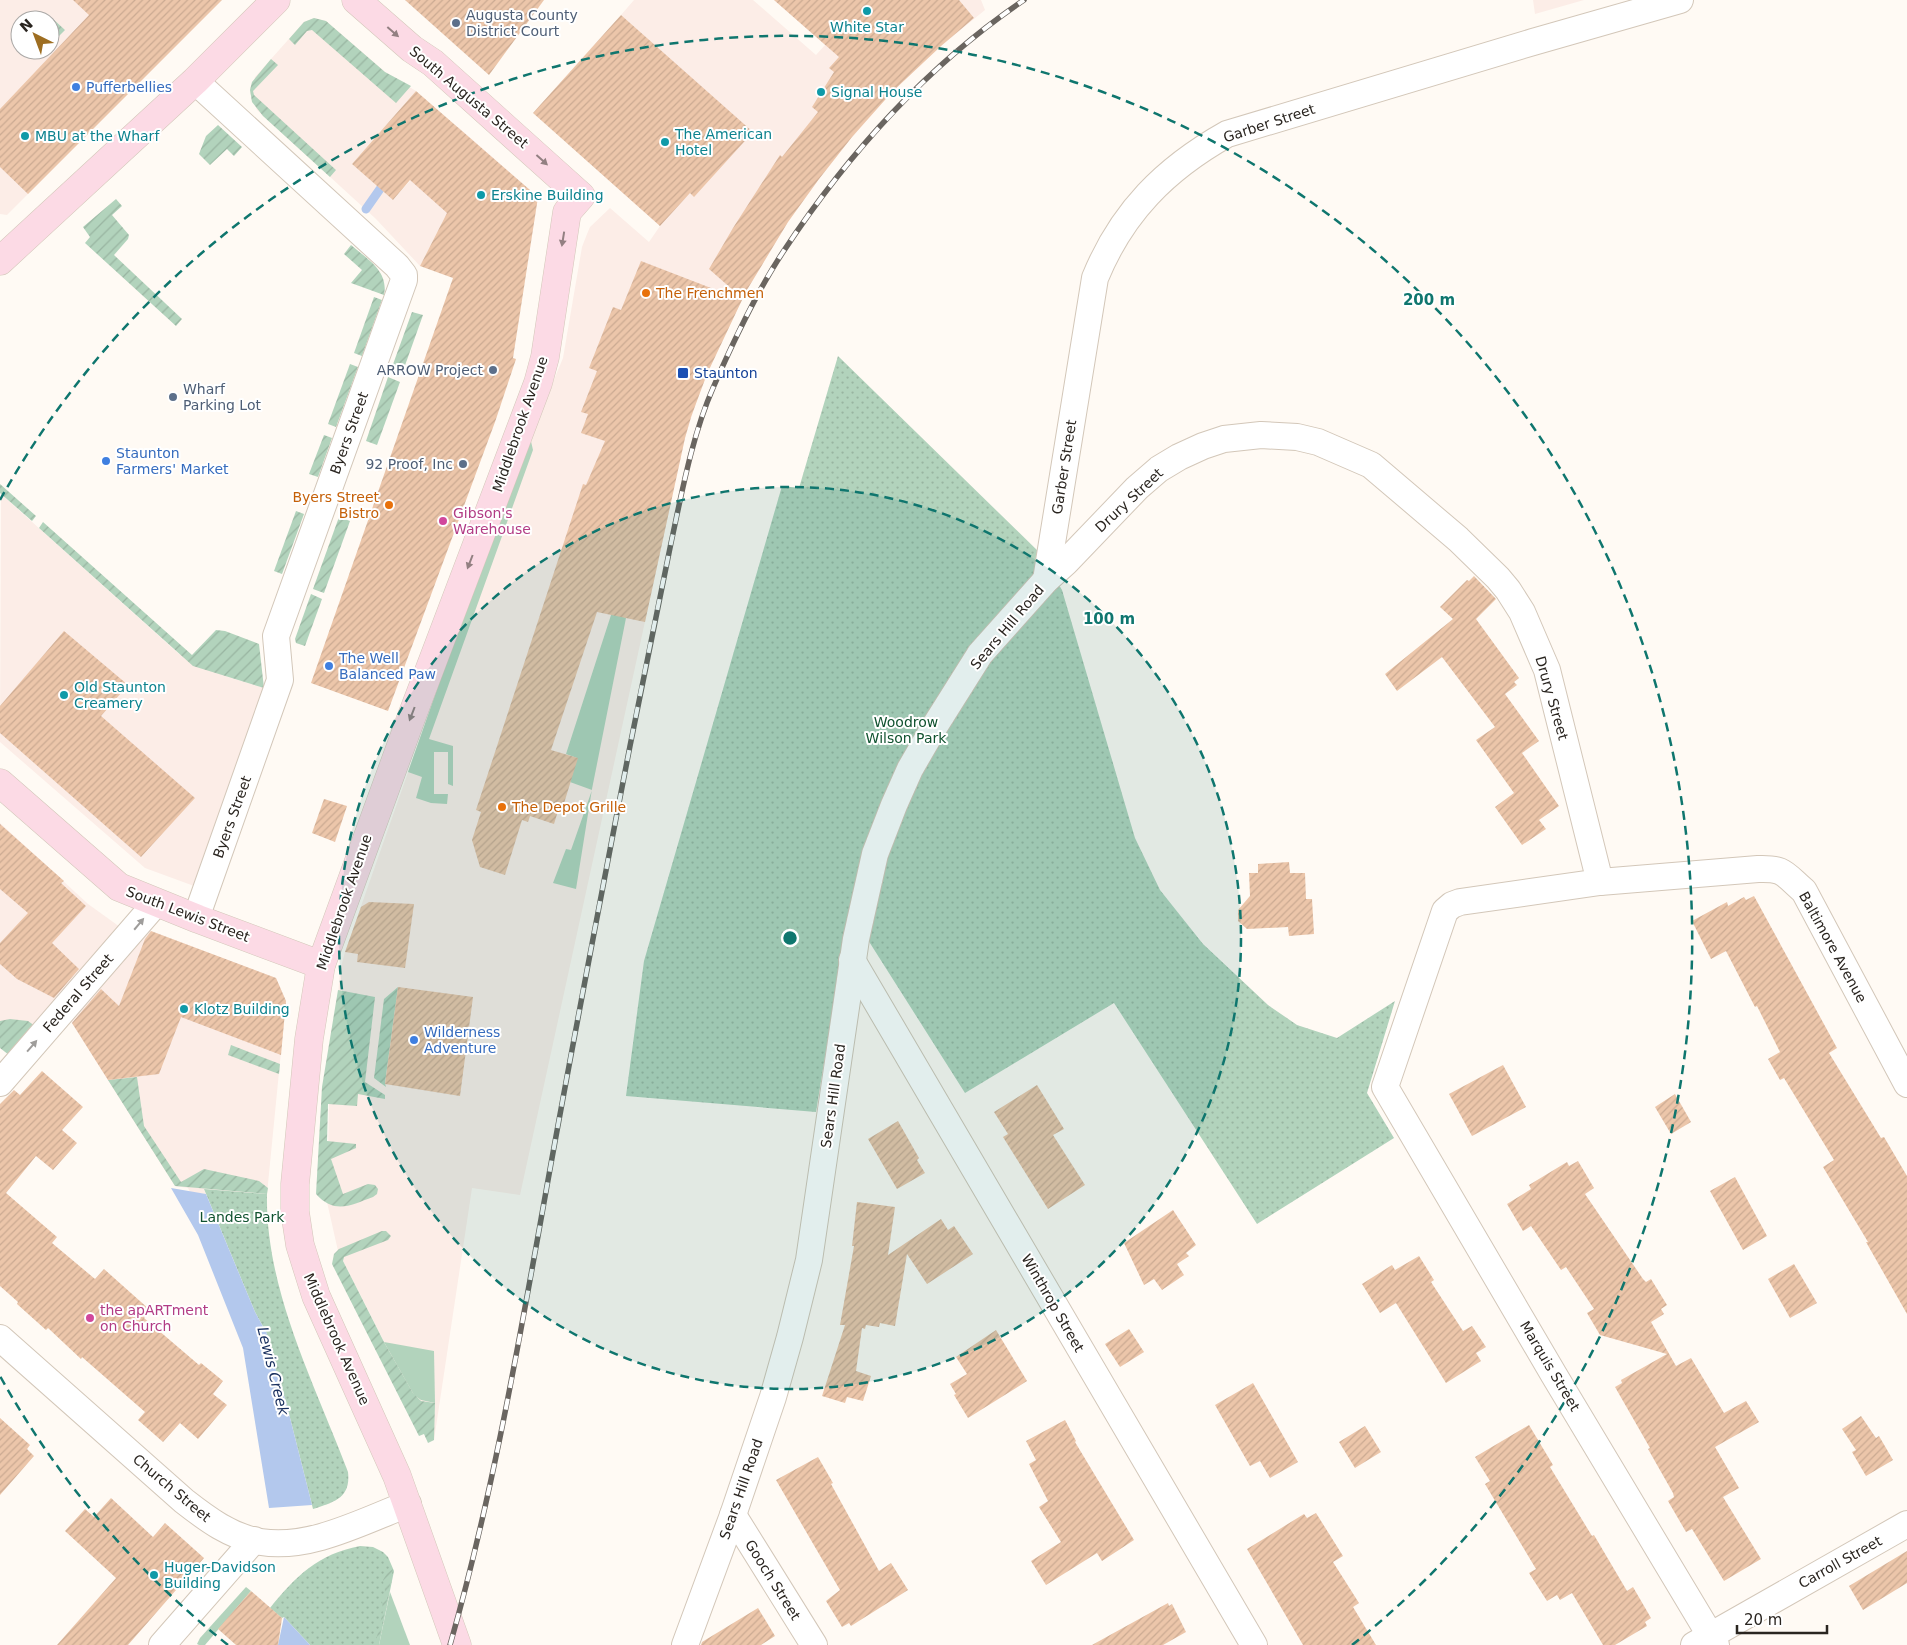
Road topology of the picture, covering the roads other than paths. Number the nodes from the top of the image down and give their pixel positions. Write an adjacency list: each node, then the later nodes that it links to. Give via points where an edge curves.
1 (276, 0): 4 (street)
2 (356, 0): 5 (street, South Augusta Street, one-way to 5, via 433,63)
3 (1680, 0): 7 (street, Garber Street, via 1227,134 1190,157 1152,190 1120,228 1095,278)
4 (196, 82): 6 (street); 11 (street, Byers Street, via 404,275 276,636 280,680)
5 (581, 196): 13 (street, Middlebrook Avenue, one-way to 13, via 567,212 540,376)
6 (0, 261)
7 (1046, 580): 9 (street, Drury Street, via 1159,469 1204,446 1261,435 1296,437 1318,442 1371,465 1458,539 1498,578 1522,612 1547,670); 12 (street, Sears Hill Road, via 980,654 910,769 875,854)
8 (0, 783): 10 (street, South Lewis Street, via 119,887)
9 (1600, 882): 15 (street, Baltimore Avenue, via 1758,869 1781,870 1804,890); 21 (street, Marquis Street, via 1504,895 1452,905 1445,911 1385,1086)
10 (156, 902): 11 (street, South Lewis Street); 14 (street, Federal Street, one-way to 10)
11 (196, 918): 13 (street, South Lewis Street)
12 (852, 960): 18 (street, Sears Hill Road, via 809,1260 773,1397); 26 (street, Winthrop Street)
13 (321, 965): 17 (street, Middlebrook Avenue, via 309,1039 298,1146 295,1212 298,1234 316,1296)
14 (0, 1083)
15 (1907, 1084)
16 (0, 1338): 20 (street, Church Street, via 202,1515 226,1530)
17 (408, 1504): 20 (street, Church Street, via 315,1538 276,1543); 23 (street, Middlebrook Avenue)
18 (733, 1515): 24 (street, Sears Hill Road); 25 (street, Gooch Street)
19 (1907, 1524): 21 (street, Carroll Street)
20 (254, 1540): 22 (street)
21 (1707, 1642)
22 (162, 1645)
23 (457, 1645)
24 (685, 1645)
25 (814, 1645)
26 (1254, 1645)

